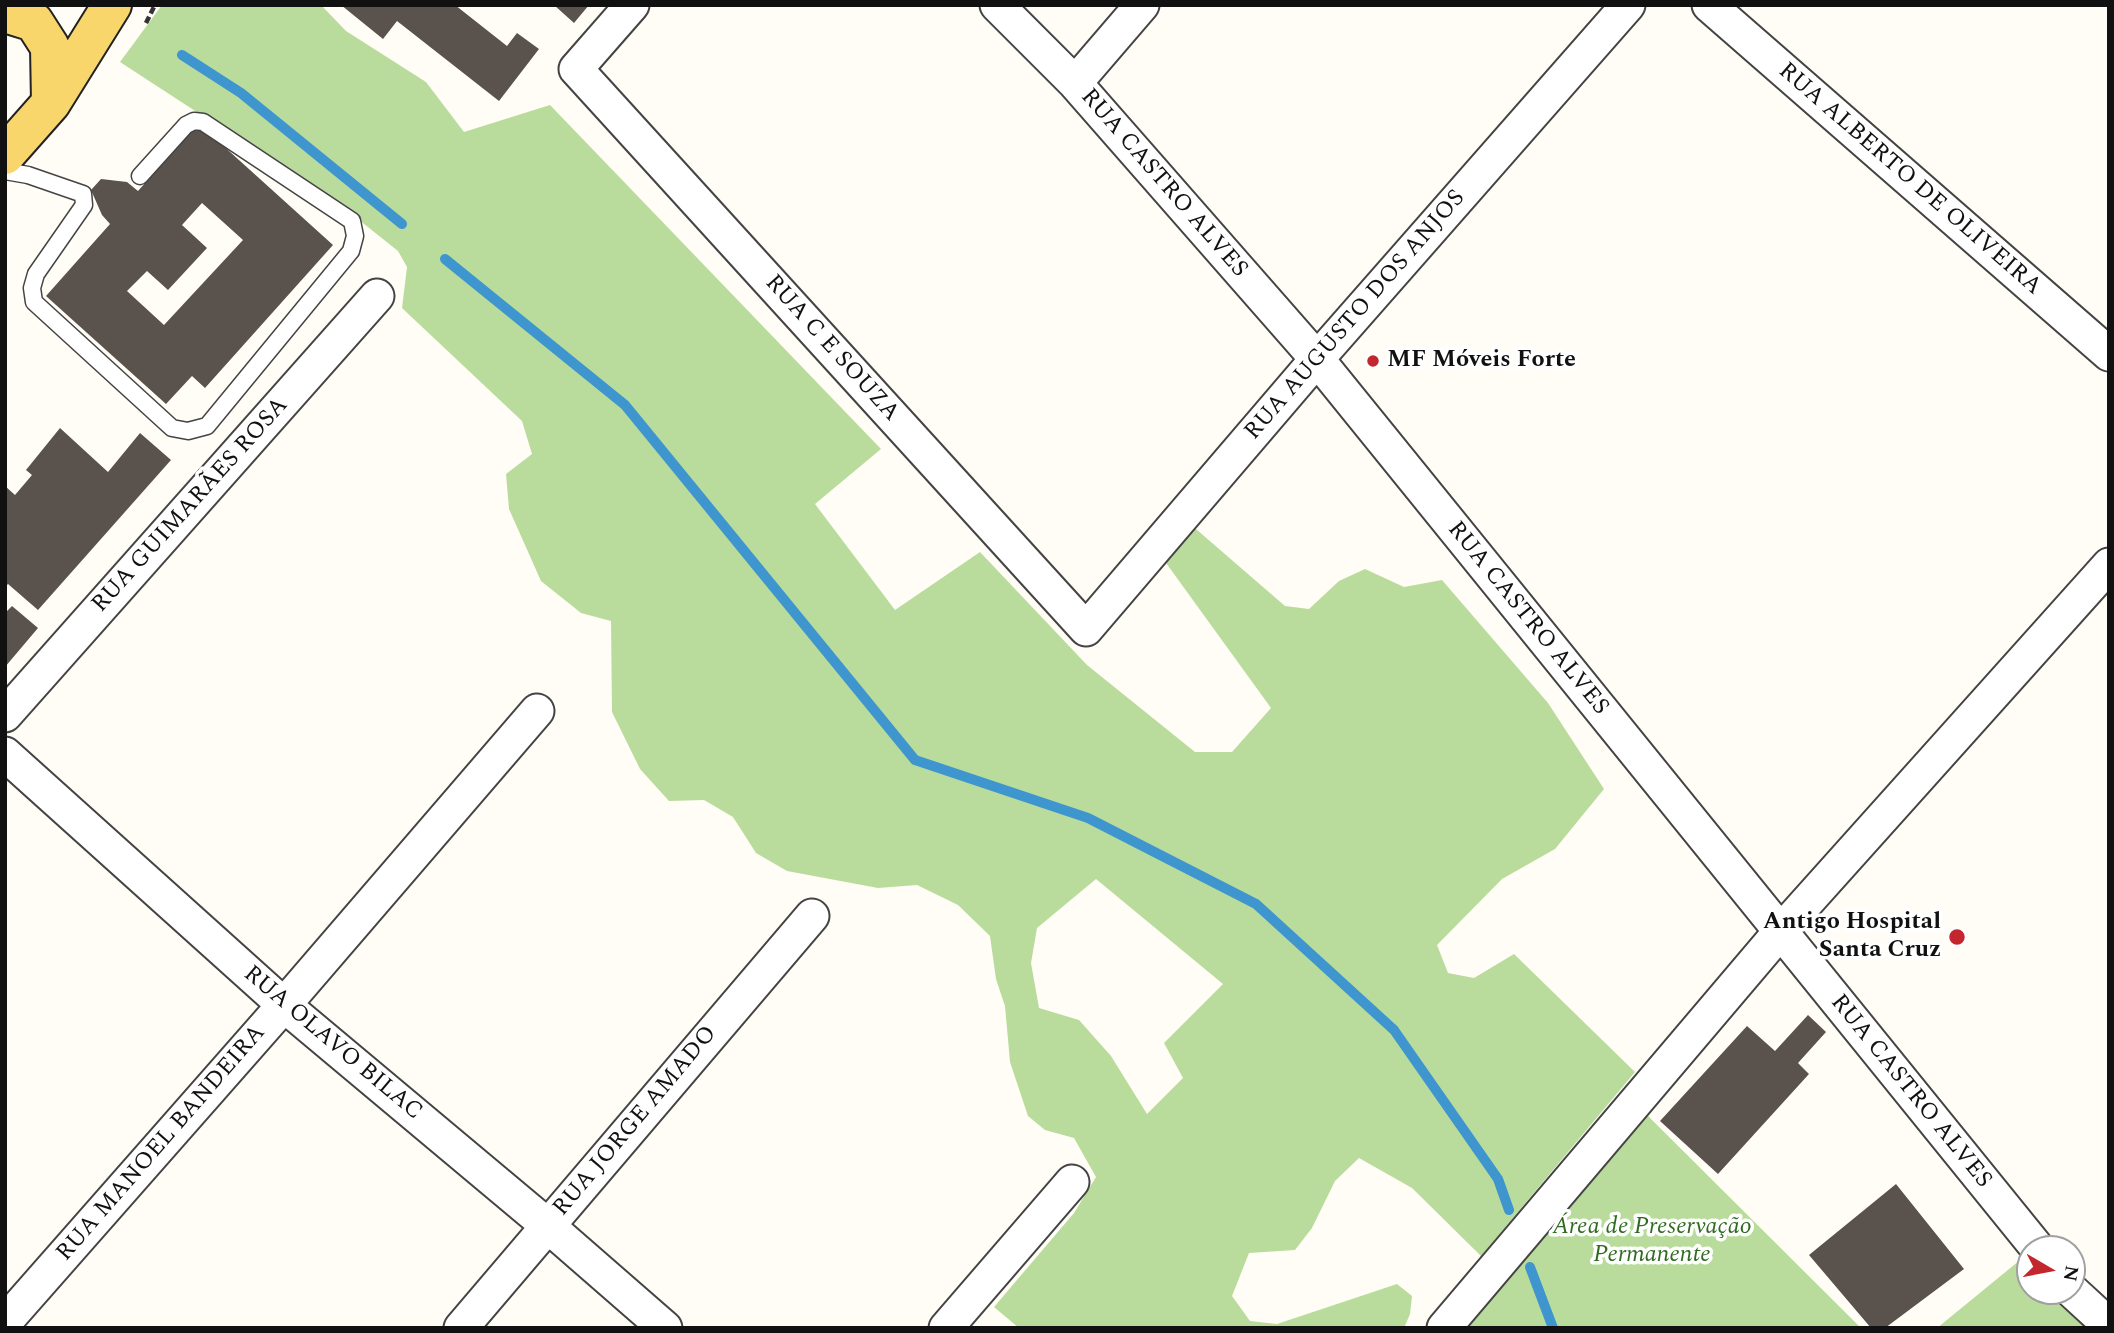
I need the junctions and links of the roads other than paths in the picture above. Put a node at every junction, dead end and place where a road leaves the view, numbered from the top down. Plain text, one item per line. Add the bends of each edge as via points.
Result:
1 (112, 5) edge
2 (632, 5) edge
3 (997, 5) edge
4 (1142, 5) edge
5 (1628, 5) edge
6 (1709, 5) edge
7 (5, 13) edge
8 (1075, 83) junction
9 (51, 103) junction
10 (5, 155) edge
11 (5, 171) edge
12 (140, 176) dead end
13 (377, 296) dead end
14 (2109, 354) edge
15 (1317, 359) junction
16 (2109, 565) edge
17 (1086, 629) joint
18 (537, 711) dead end
19 (5, 715) edge
20 (5, 754) edge
21 (811, 916) dead end
22 (1780, 932) junction
23 (284, 1005) junction
24 (1072, 1182) dead end
25 (548, 1226) junction
26 (2027, 1235) edge
27 (2086, 1304) edge
28 (5, 1322) edge
29 (2109, 1325) edge
30 (461, 1328) edge
31 (665, 1328) edge
32 (946, 1328) edge
33 (1444, 1328) edge

1 - 9 main road
2 - 17 street, RUA C E SOUZA via 576,69
3 - 8 street, RUA CASTRO ALVES
4 - 8 street
5 - 15 street, RUA AUGUSTO DOS ANJOS
6 - 14 street, RUA ALBERTO DE OLIVEIRA
7 - 9 main road via 34,22 50,47
8 - 15 street, RUA CASTRO ALVES
9 - 10 main road
11 - 12 lane via 83,194 84,205 36,274 34,302 172,428 188,431 207,426 351,251 355,236 352,221 203,122 186,125
13 - 19 street, RUA GUIMARÃES ROSA
15 - 17 street, RUA AUGUSTO DOS ANJOS
15 - 22 street, RUA CASTRO ALVES
16 - 22 street
18 - 23 street, RUA MANOEL BANDEIRA
20 - 23 street, RUA OLAVO BILAC
21 - 25 street, RUA JORGE AMADO
22 - 26 street, RUA CASTRO ALVES
22 - 33 street
23 - 25 street, RUA OLAVO BILAC
23 - 28 street, RUA MANOEL BANDEIRA
24 - 32 street
25 - 30 street, RUA JORGE AMADO
25 - 31 street, RUA OLAVO BILAC
27 - 29 street

